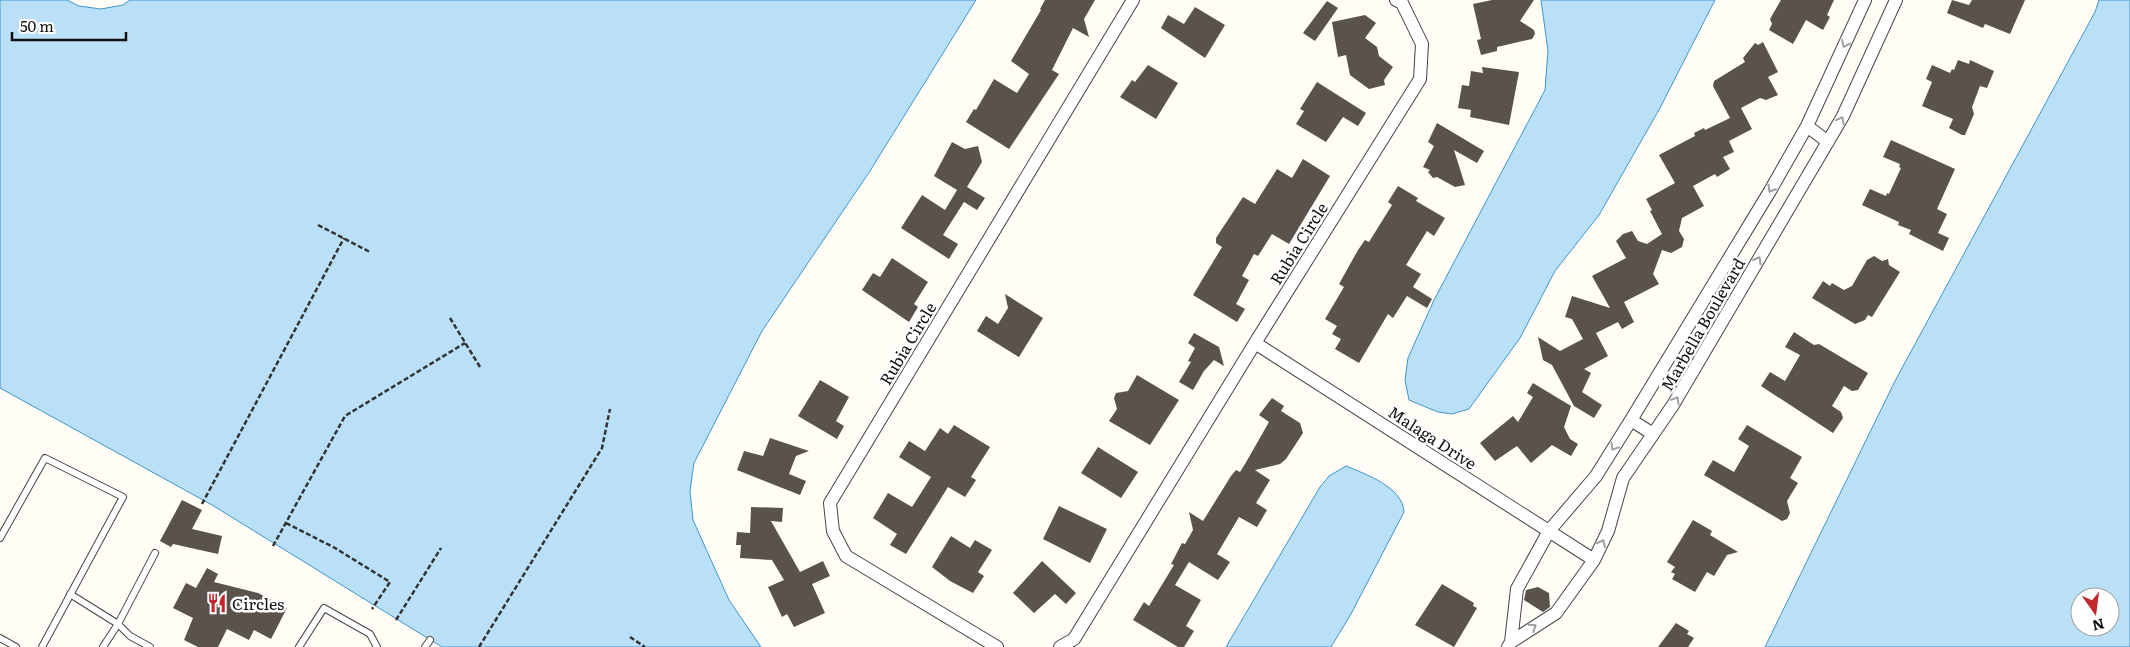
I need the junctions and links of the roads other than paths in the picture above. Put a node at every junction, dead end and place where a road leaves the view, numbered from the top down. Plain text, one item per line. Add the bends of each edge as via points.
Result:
1 (1133, 0) edge
2 (1396, 0) edge
3 (1866, 0) edge
4 (1896, 0) edge
5 (1807, 126) junction
6 (1828, 142) junction
7 (1255, 343) junction
8 (1631, 420) junction
9 (1653, 434) junction
10 (1549, 531) junction
11 (0, 538) edge
12 (155, 553) dead end
13 (1594, 560) junction
14 (70, 594) junction
15 (118, 624) junction
16 (0, 638) edge
17 (430, 640) dead end
18 (1509, 644) edge
19 (16, 647) edge
20 (42, 647) edge
21 (103, 647) edge
22 (150, 647) edge
23 (299, 647) edge
24 (377, 647) edge
25 (426, 647) edge
26 (997, 647) edge
27 (1060, 647) edge

1 - 26 street, Rubia Circle via 830,503 833,530 846,556
2 - 7 street, Rubia Circle via 1402,3 1422,44 1420,79
3 -> 5 street, Marbella Boulevard
6 -> 4 street, Marbella Boulevard
5 - 6 street
5 -> 8 street, Marbella Boulevard
9 -> 6 street, Marbella Boulevard
7 - 10 street, Malaga Drive
7 - 27 street, Rubia Circle via 1074,639
8 - 9 street
8 -> 10 street, Marbella Boulevard via 1596,476
13 -> 9 street, Marbella Boulevard via 1608,531 1623,478
10 - 13 street, Malaga Drive
10 - 18 street, Marbella Boulevard via 1518,589
11 - 14 lane via 45,458 123,497
12 - 15 lane
18 -> 13 street, Marbella Boulevard via 1556,612
14 - 15 lane
14 - 20 lane
15 - 21 lane
15 - 22 lane via 130,636
16 - 19 lane
17 - 25 lane
23 - 24 lane via 324,608 370,634

